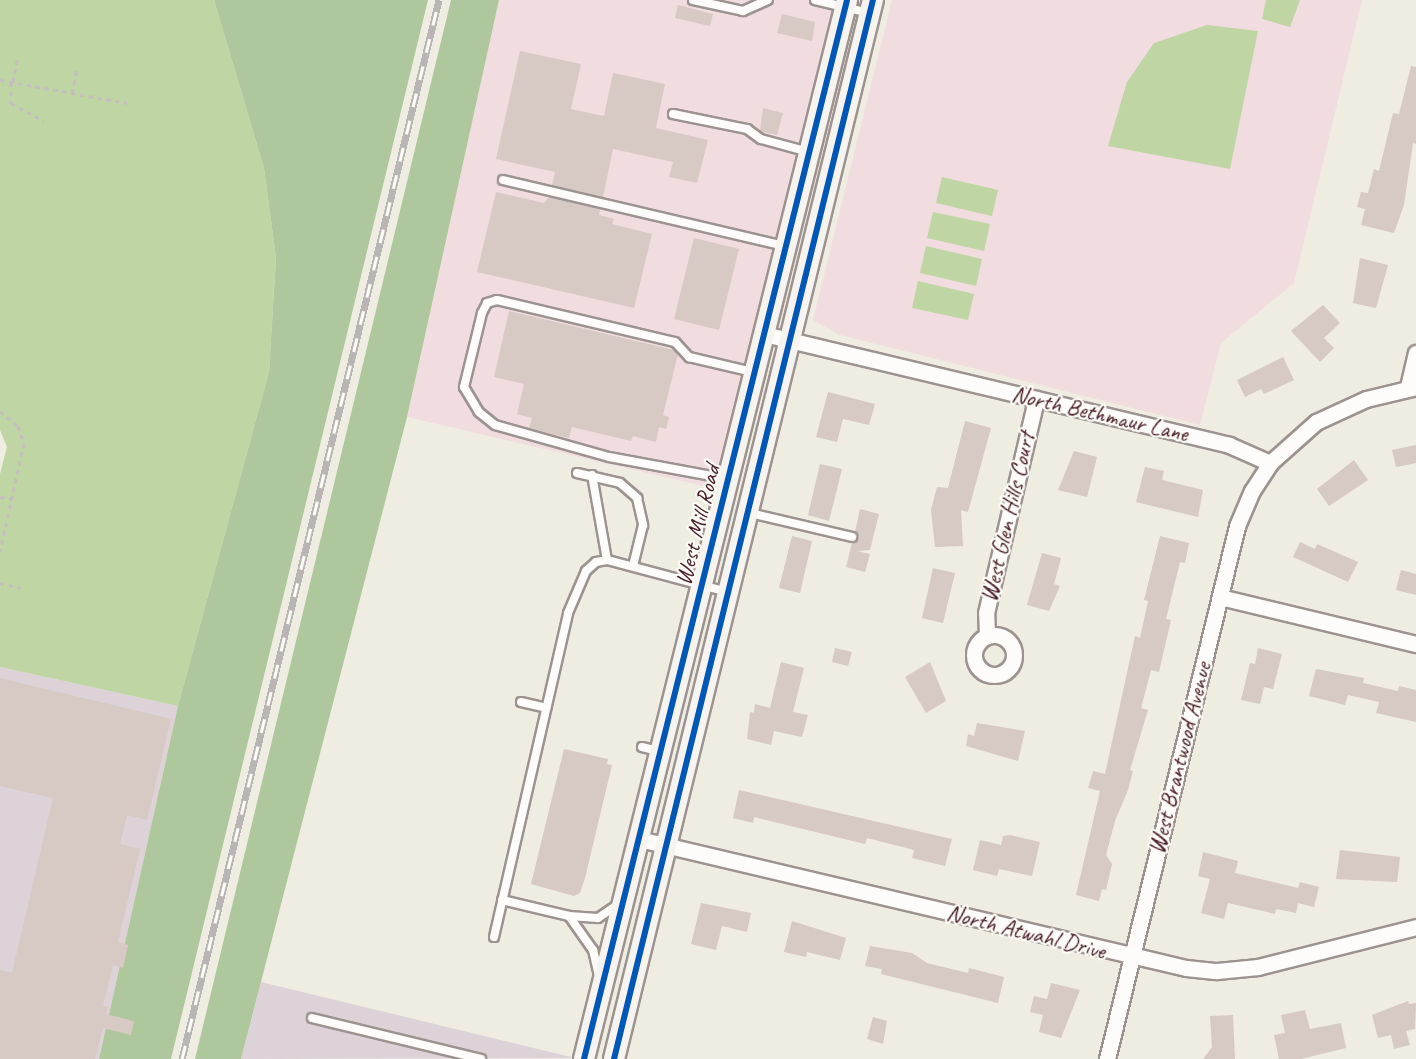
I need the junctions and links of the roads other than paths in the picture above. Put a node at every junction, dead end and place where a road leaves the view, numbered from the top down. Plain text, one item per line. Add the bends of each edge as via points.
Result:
1 (693, 0) edge
2 (768, 0) edge
3 (815, 0) edge
4 (846, 4) edge
5 (872, 7) edge
6 (673, 114) dead end
7 (809, 152) junction
8 (503, 180) dead end
9 (786, 247) junction
10 (764, 334) junction
11 (792, 340) junction
12 (1416, 353) edge
13 (754, 373) junction
14 (1412, 387) edge
15 (1035, 399) junction
16 (1270, 463) junction
17 (578, 473) dead end
18 (592, 475) junction
19 (728, 479) junction
20 (748, 512) junction
21 (852, 537) dead end
22 (606, 560) junction
23 (633, 566) junction
24 (701, 586) junction
25 (728, 592) junction
26 (1220, 597) junction
27 (987, 636) dead end
28 (1416, 644) edge
29 (521, 702) dead end
30 (546, 708) junction
31 (639, 839) junction
32 (667, 846) junction
33 (624, 899) junction
34 (502, 900) junction
35 (568, 916) junction
36 (1416, 927) edge
37 (494, 937) dead end
38 (1130, 957) junction
39 (602, 986) junction
40 (312, 1018) dead end
41 (482, 1059) edge
42 (584, 1059) edge
43 (614, 1059) edge
44 (1107, 1059) edge

1 - 2 lane via 742,11
3 - 4 lane
4 - 5 lane
4 - 7 main road, West Mill Road
5 - 11 main road, West Mill Road
6 - 7 lane via 747,129 761,139
7 - 9 main road, West Mill Road
8 - 9 lane
9 - 10 main road, West Mill Road
10 - 11 street, North Bethmaur Lane
10 - 13 main road, West Mill Road
11 - 15 street, North Bethmaur Lane
11 - 20 main road, West Mill Road
12 - 14 street
13 - 19 main road, West Mill Road
13 - 19 lane via 689,357 675,342 497,300 487,303 482,313 464,387 479,412 495,425 609,457
14 - 16 street via 1341,408 1316,422
15 - 16 street, North Bethmaur Lane via 1229,445
15 - 27 street, West Glen Hills Court via 986,613
16 - 26 street, West Brantwood Avenue via 1237,526
17 - 18 lane
18 - 22 lane
18 - 23 lane via 620,483 637,498 643,525
19 - 24 main road, West Mill Road
20 - 21 lane
20 - 25 main road, West Mill Road
22 - 23 lane
22 - 30 lane via 596,562 578,585
23 - 24 lane
24 - 25 lane
24 - 31 main road, West Mill Road via 651,749
25 - 32 main road, West Mill Road
26 - 28 street
26 - 38 street, West Brantwood Avenue
29 - 30 lane
30 - 34 lane
31 - 32 street, North Atwahl Drive
31 - 33 main road, West Mill Road
32 - 38 street, North Atwahl Drive
32 - 43 main road, West Mill Road
33 - 35 lane via 598,918
33 - 39 main road, West Mill Road
34 - 35 lane
34 - 37 lane
35 - 39 lane via 592,950
36 - 38 street, North Atwahl Drive via 1258,967 1217,971
38 - 44 street, West Brantwood Avenue
39 - 42 main road, West Mill Road
40 - 41 lane

